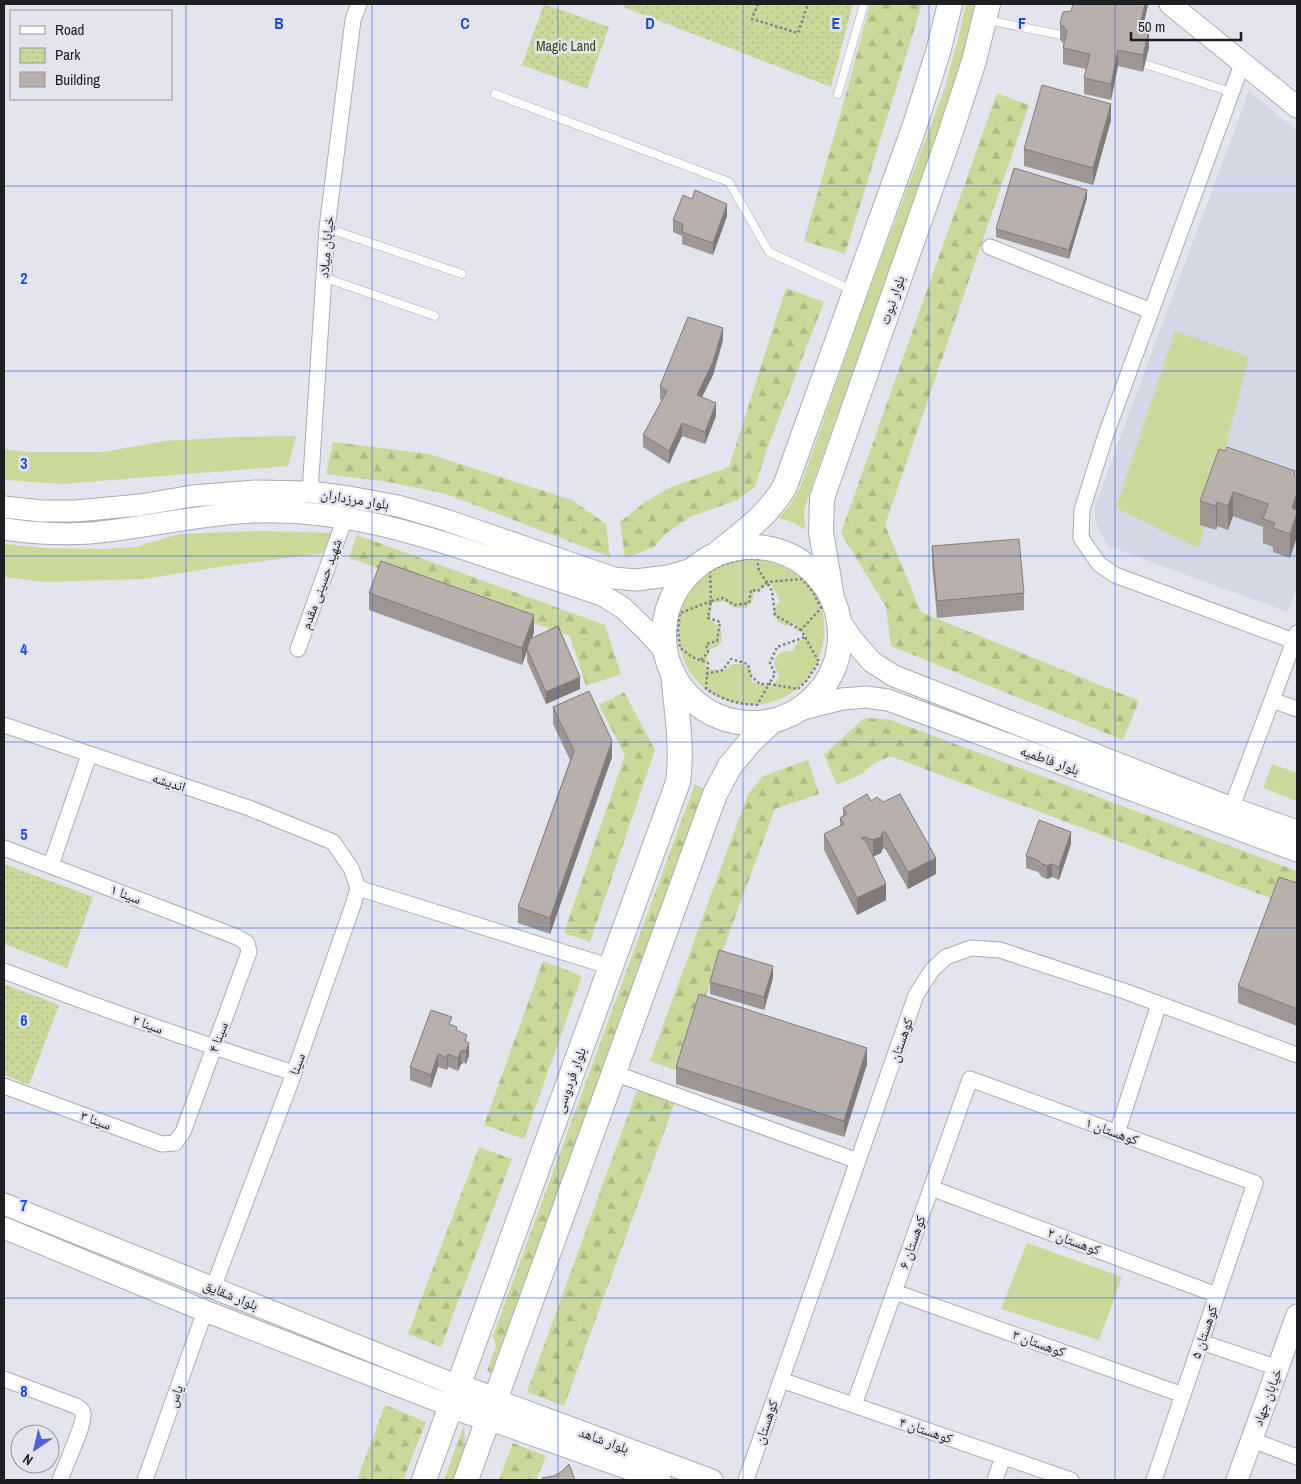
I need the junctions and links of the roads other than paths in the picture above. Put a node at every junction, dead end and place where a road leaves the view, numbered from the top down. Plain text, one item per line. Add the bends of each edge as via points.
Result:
1 (359, 4) edge
2 (864, 4) edge
3 (950, 4) edge
4 (1170, 4) edge
5 (986, 12) edge
6 (1061, 35) edge
7 (1145, 64) edge
8 (1242, 64) junction
9 (1231, 92) junction
10 (495, 94) dead end
11 (838, 94) dead end
12 (1297, 108) edge
13 (327, 228) junction
14 (990, 248) dead end
15 (462, 274) dead end
16 (323, 277) junction
17 (856, 292) junction
18 (1151, 311) junction
19 (435, 316) dead end
20 (310, 492) junction
21 (4, 507) edge
22 (345, 518) junction
23 (4, 529) edge
24 (704, 562) junction
25 (835, 609) junction
26 (1295, 636) edge
27 (298, 650) dead end
28 (669, 662) junction
29 (1272, 700) junction
30 (1297, 709) edge
31 (799, 710) junction
32 (772, 721) junction
33 (4, 725) edge
34 (89, 755) junction
35 (1228, 816) junction
36 (1297, 831) edge
37 (4, 848) edge
38 (1297, 851) edge
39 (51, 865) junction
40 (358, 888) junction
41 (247, 943) joint
42 (611, 967) junction
43 (4, 971) edge
44 (1159, 1004) junction
45 (214, 1048) junction
46 (1297, 1055) edge
47 (614, 1073) junction
48 (294, 1074) junction
49 (970, 1079) joint
50 (4, 1086) edge
51 (183, 1132) joint
52 (1117, 1133) junction
53 (858, 1161) junction
54 (1255, 1183) joint
55 (931, 1188) junction
56 (4, 1204) edge
57 (4, 1228) edge
58 (213, 1288) junction
59 (895, 1292) junction
60 (1217, 1295) junction
61 (205, 1311) junction
62 (1297, 1318) edge
63 (1201, 1342) junction
64 (1278, 1368) junction
65 (4, 1379) edge
66 (781, 1380) junction
67 (1183, 1395) junction
68 (455, 1396) junction
69 (854, 1405) junction
70 (492, 1410) junction
71 (1252, 1440) junction
72 (1004, 1457) junction
73 (1297, 1457) edge
74 (60, 1480) edge
75 (145, 1480) edge
76 (424, 1480) edge
77 (466, 1480) edge
78 (660, 1480) edge
79 (712, 1480) edge
80 (746, 1480) edge
81 (994, 1480) edge
82 (1071, 1480) edge
83 (1154, 1480) edge
84 (1237, 1480) edge

1 - 13 street, خیابان میلاد via 353,20
2 - 11 lane
3 - 17 main road via 916,125
4 - 8 main road
5 - 6 lane
5 - 25 main road, بلوار نبوت via 974,62 949,138 822,498 821,532
7 - 9 lane
8 - 9 street
8 - 12 main road
9 - 18 street
10 - 17 lane via 729,182 769,252
13 - 15 lane
13 - 16 street, خیابان میلاد
14 - 18 street
16 - 19 lane
16 - 20 street, خیابان میلاد
17 - 24 main road via 785,486 764,514
18 - 26 street via 1082,510 1081,538 1099,564 1115,575
20 - 21 main road, بلوار مرزداران via 255,491 192,496 140,506 76,511
20 - 24 main road, بلوار مرزداران via 349,497 446,520 614,578 636,580 668,576
22 - 23 main road, بلوار مرزداران via 308,513 255,512 195,517 89,533
22 - 27 street, شهید حسینی مقدم
22 - 28 main road, بلوار مرزداران via 434,538 602,595 623,608 647,630
24 - 25 main road via 733,549 752,547 791,556 822,581
24 - 28 main road, بلوار فردوسی via 680,585 669,606 664,628
25 - 31 main road, بلوار نبوت via 840,641 837,662 828,681
25 - 35 main road, بلوار فاطمیه via 852,639 872,662 894,676
26 - 29 street
28 - 32 main road via 686,693 703,708 725,719 748,723
28 - 42 main road, بلوار فردوسی via 680,741 678,782
29 - 30 street
29 - 35 street
31 - 32 main road, بلوار نبوت
31 - 35 main road, بلوار فاطمیه via 842,699 866,697 888,700
32 - 47 main road via 730,766 716,794
33 - 34 street, اندیشه
34 - 39 street
34 - 40 street, اندیشه via 249,808 333,842 351,868
35 - 36 main road, بلوار فاطمیه
35 - 38 main road, بلوار فاطمیه
37 - 39 street, سینا ۱
39 - 41 street, سینا ۱
40 - 42 street
40 - 48 street, سینا
41 - 45 street, سینا ۴ via 249,952
42 - 68 main road, بلوار فردوسی
43 - 45 street, سینا ۲
44 - 46 street, کوهستان
44 - 52 street
44 - 53 street, کوهستان via 1000,950 971,948 946,957 932,970 916,995
45 - 48 street, سینا ۲
45 - 51 street, سینا ۴
47 - 53 street
47 - 70 main road
48 - 58 street, سینا
49 - 52 street, کوهستان ۱
49 - 55 street, کوهستان ۶
50 - 51 street, سینا ۳ via 162,1144 175,1143
52 - 54 street, کوهستان ۱
53 - 66 street, کوهستان
54 - 60 street, کوهستان ۵
55 - 59 street, کوهستان ۶
55 - 60 street, کوهستان ۲
56 - 58 main road, بلوار شقایق
57 - 61 main road, بلوار شقایق
58 - 61 main road
58 - 68 main road, بلوار شقایق
59 - 67 street, کوهستان ۳
59 - 69 street, کوهستان ۶
60 - 63 street, کوهستان ۵
61 - 68 main road, بلوار شقایق
61 - 75 street, یاس
62 - 64 main road, خیابان جهاد
63 - 64 street
63 - 67 street, کوهستان ۵
64 - 71 main road, خیابان جهاد
65 - 74 street via 82,1410 84,1416
66 - 69 street, کوهستان ۴
66 - 80 street, کوهستان
67 - 83 street, کوهستان ۵
68 - 70 main road
68 - 76 main road, بلوار فردوسی
69 - 72 street, کوهستان ۴
70 - 77 main road
70 - 78 main road, بلوار شاهد
70 - 79 main road, بلوار شاهد
71 - 73 street
71 - 84 main road, خیابان جهاد
72 - 81 street
72 - 82 street, کوهستان ۴

